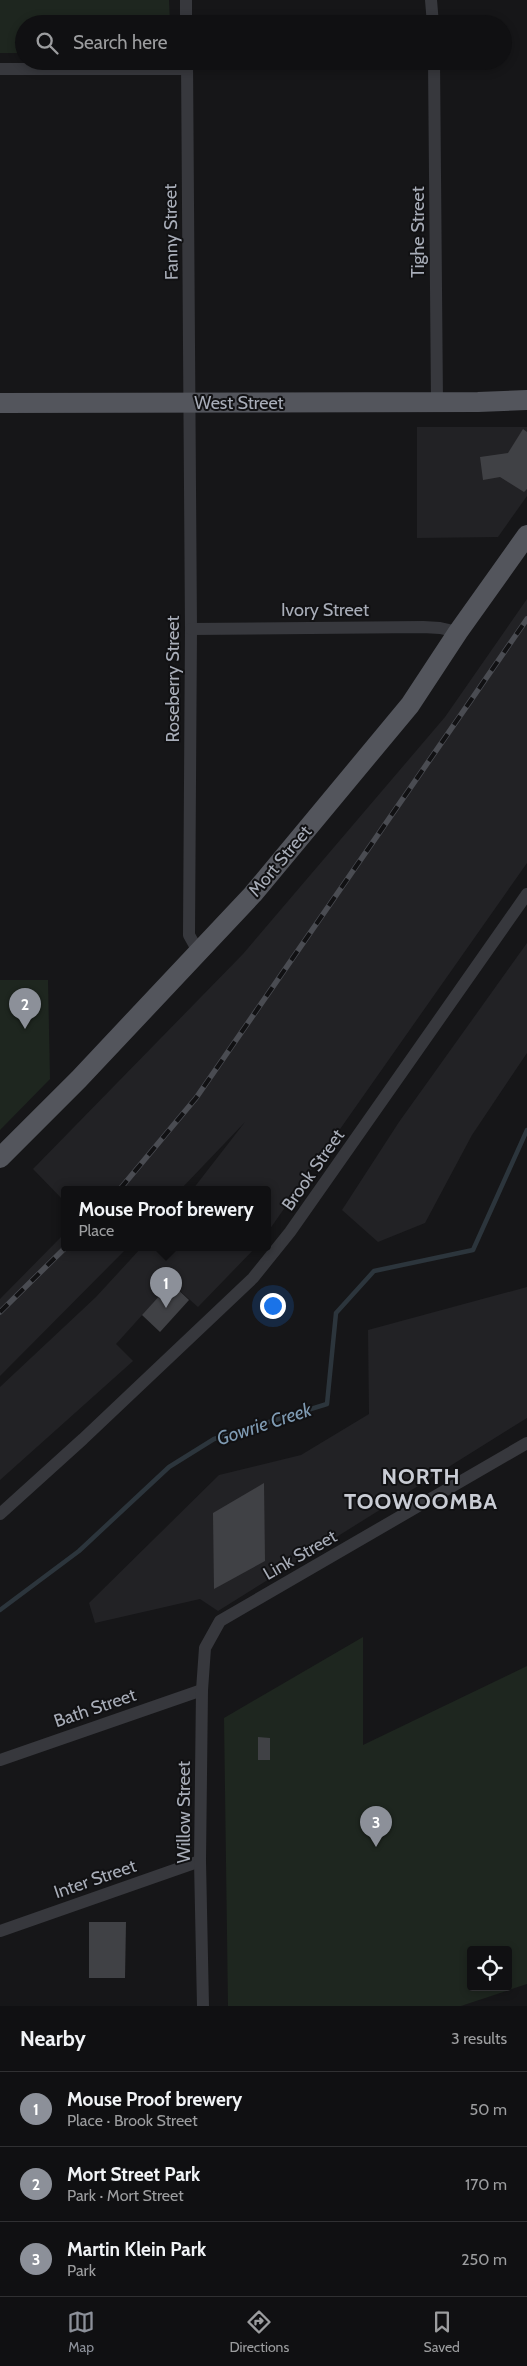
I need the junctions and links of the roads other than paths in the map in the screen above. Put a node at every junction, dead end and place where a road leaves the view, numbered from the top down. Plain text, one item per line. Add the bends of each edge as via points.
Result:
1 (186, 0) edge
2 (430, 0) edge
3 (186, 15) edge
4 (432, 15) edge
5 (0, 69) edge
6 (15, 69) edge
7 (187, 70) edge
8 (434, 70) edge
9 (527, 393) edge
10 (504, 400) junction
11 (527, 400) edge
12 (437, 402) junction
13 (478, 402) junction
14 (190, 403) junction
15 (0, 404) edge
16 (527, 412) edge
17 (527, 535) edge
18 (191, 629) junction
19 (458, 632) junction
20 (527, 894) edge
21 (199, 953) junction
22 (0, 1158) edge
23 (527, 1443) edge
24 (0, 1514) edge
25 (220, 1621) joint
26 (202, 1690) junction
27 (0, 1760) edge
28 (200, 1862) junction
29 (0, 1931) edge
30 (203, 2006) edge

1 - 3 street
2 - 4 street
5 - 6 street
7 - 14 street, Fanny Street
8 - 12 street, Tighe Street
9 - 10 main road
10 - 11 main road, West Street
10 - 13 main road, West Street
12 - 13 main road, West Street
12 - 14 main road, West Street
13 - 16 main road, West Street
14 - 15 main road, West Street
14 - 18 street, Roseberry Street
17 - 19 main road, Mort Street
18 - 19 street, Ivory Street via 423,627
18 - 21 street, Roseberry Street via 189,935
19 - 21 main road, Mort Street via 410,705 254,894
20 - 24 street, Brook Street via 290,1232 253,1278
21 - 22 main road, Mort Street
23 - 25 street, Link Street
25 - 26 street, Willow Street via 205,1648
26 - 27 street, Bath Street
26 - 28 street, Willow Street
28 - 29 street, Inter Street
28 - 30 street, Willow Street

